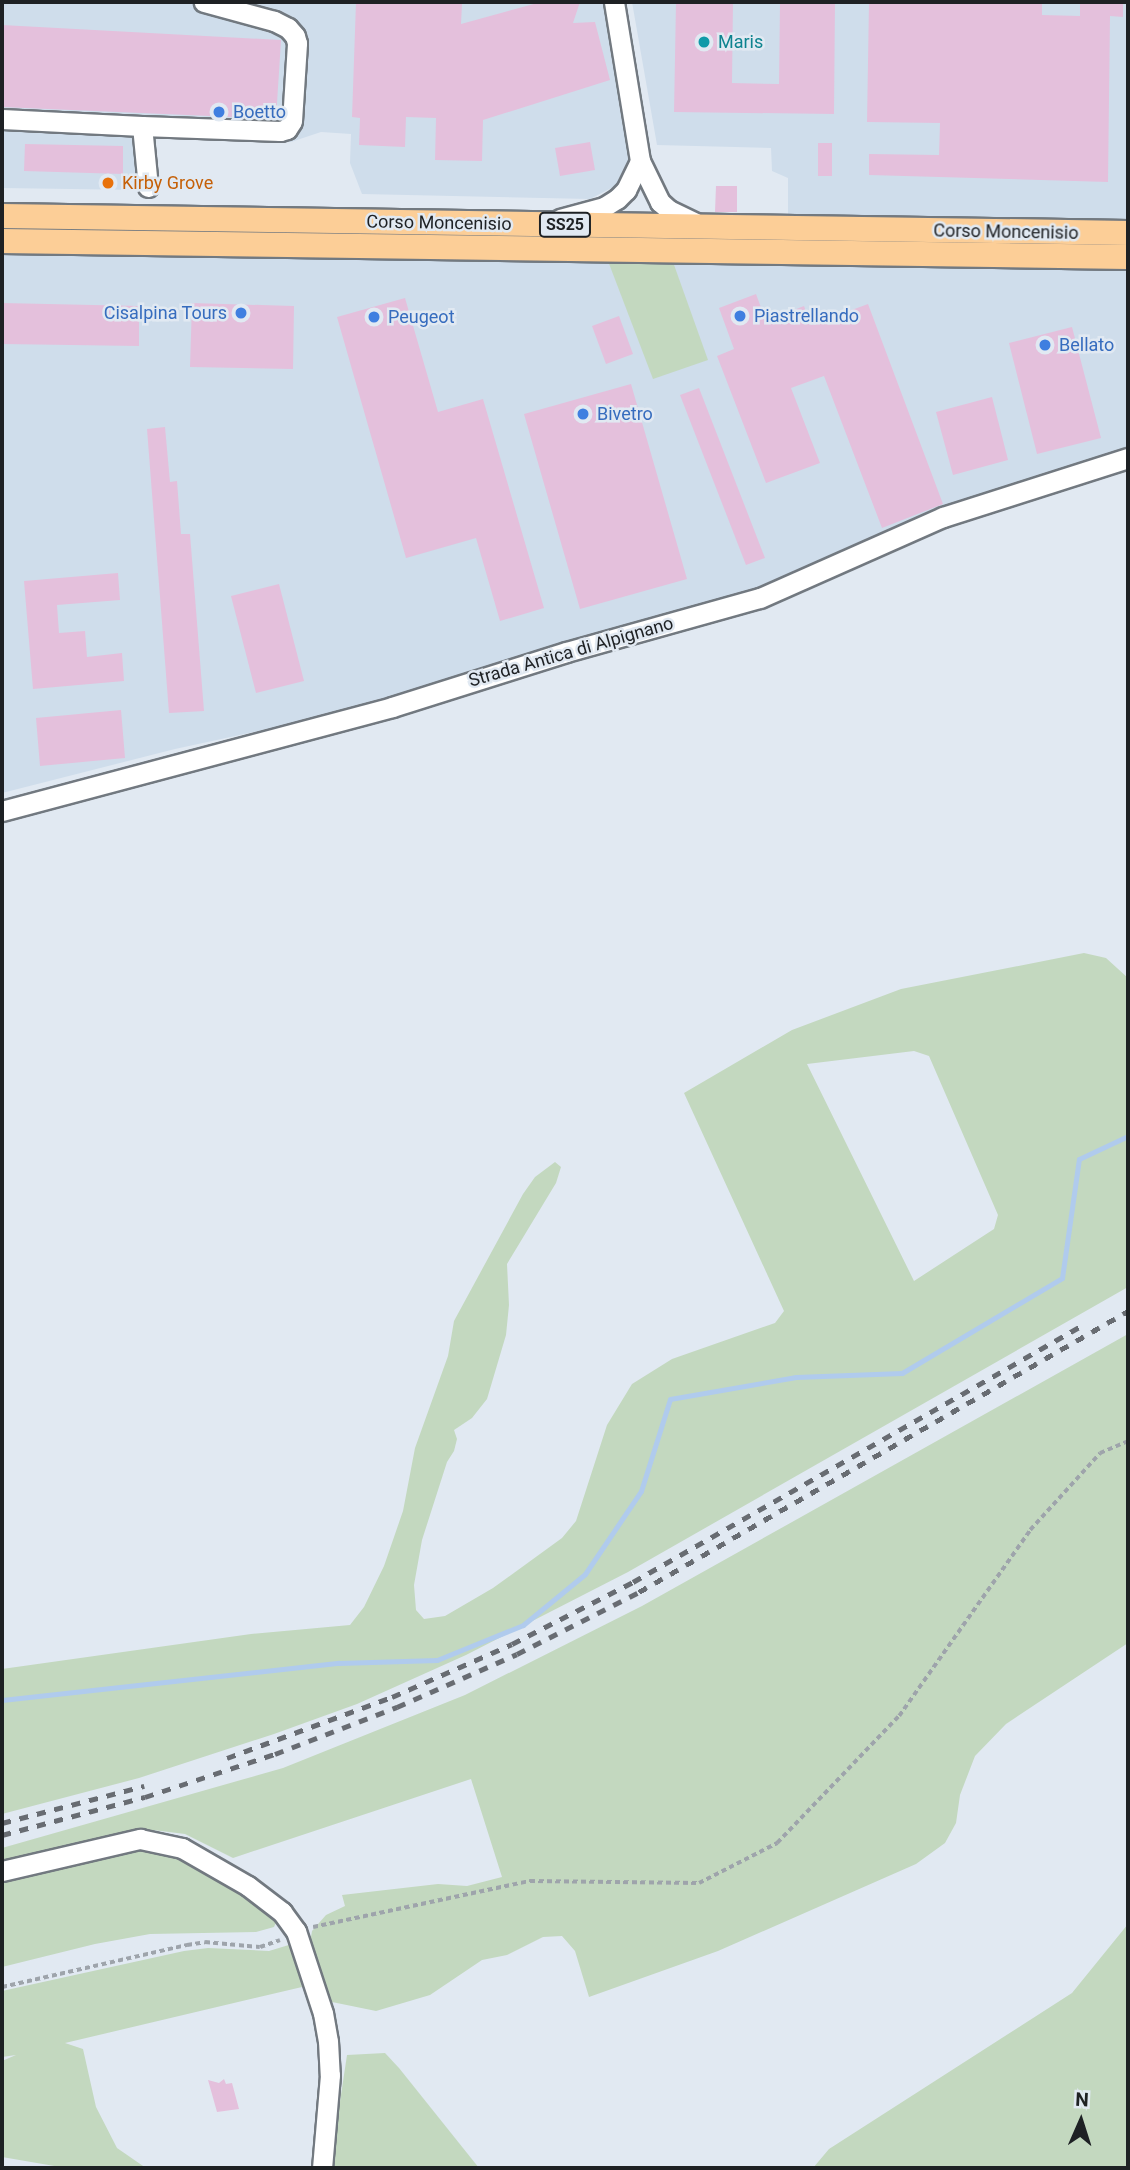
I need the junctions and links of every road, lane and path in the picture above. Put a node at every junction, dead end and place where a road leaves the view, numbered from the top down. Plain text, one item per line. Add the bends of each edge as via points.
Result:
1 (204, 2) edge
2 (614, 2) edge
3 (2, 120) edge
4 (142, 125) junction
5 (640, 161) junction
6 (148, 187) dead end
7 (2, 216) edge
8 (540, 225) junction
9 (704, 227) junction
10 (1128, 233) edge
11 (2, 241) edge
12 (1128, 257) edge
13 (1128, 458) edge
14 (2, 811) edge
15 (1128, 1441) edge
16 (2, 1871) edge
17 (296, 1931) junction
18 (2, 1987) edge
19 (323, 2168) edge

1 - 4 street via 274,21 295,36 292,121 280,131
2 - 5 street
3 - 4 street
4 - 6 street
5 - 8 street via 617,199
5 - 9 street via 660,202
7 - 8 main road, Corso Moncenisio / SS25
8 - 9 main road, Corso Moncenisio / SS25
9 - 10 main road, Corso Moncenisio / SS25
11 - 12 main road, Corso Moncenisio / SS25
13 - 14 street, Strada Antica di Alpignano via 943,517 760,598 392,707
15 - 17 path via 1100,1453 1030,1530 899,1716 777,1843 699,1883 530,1881
16 - 17 street via 140,1839 182,1848 248,1885 282,1912
17 - 18 path via 268,1946 205,1942
17 - 19 street via 328,2041

